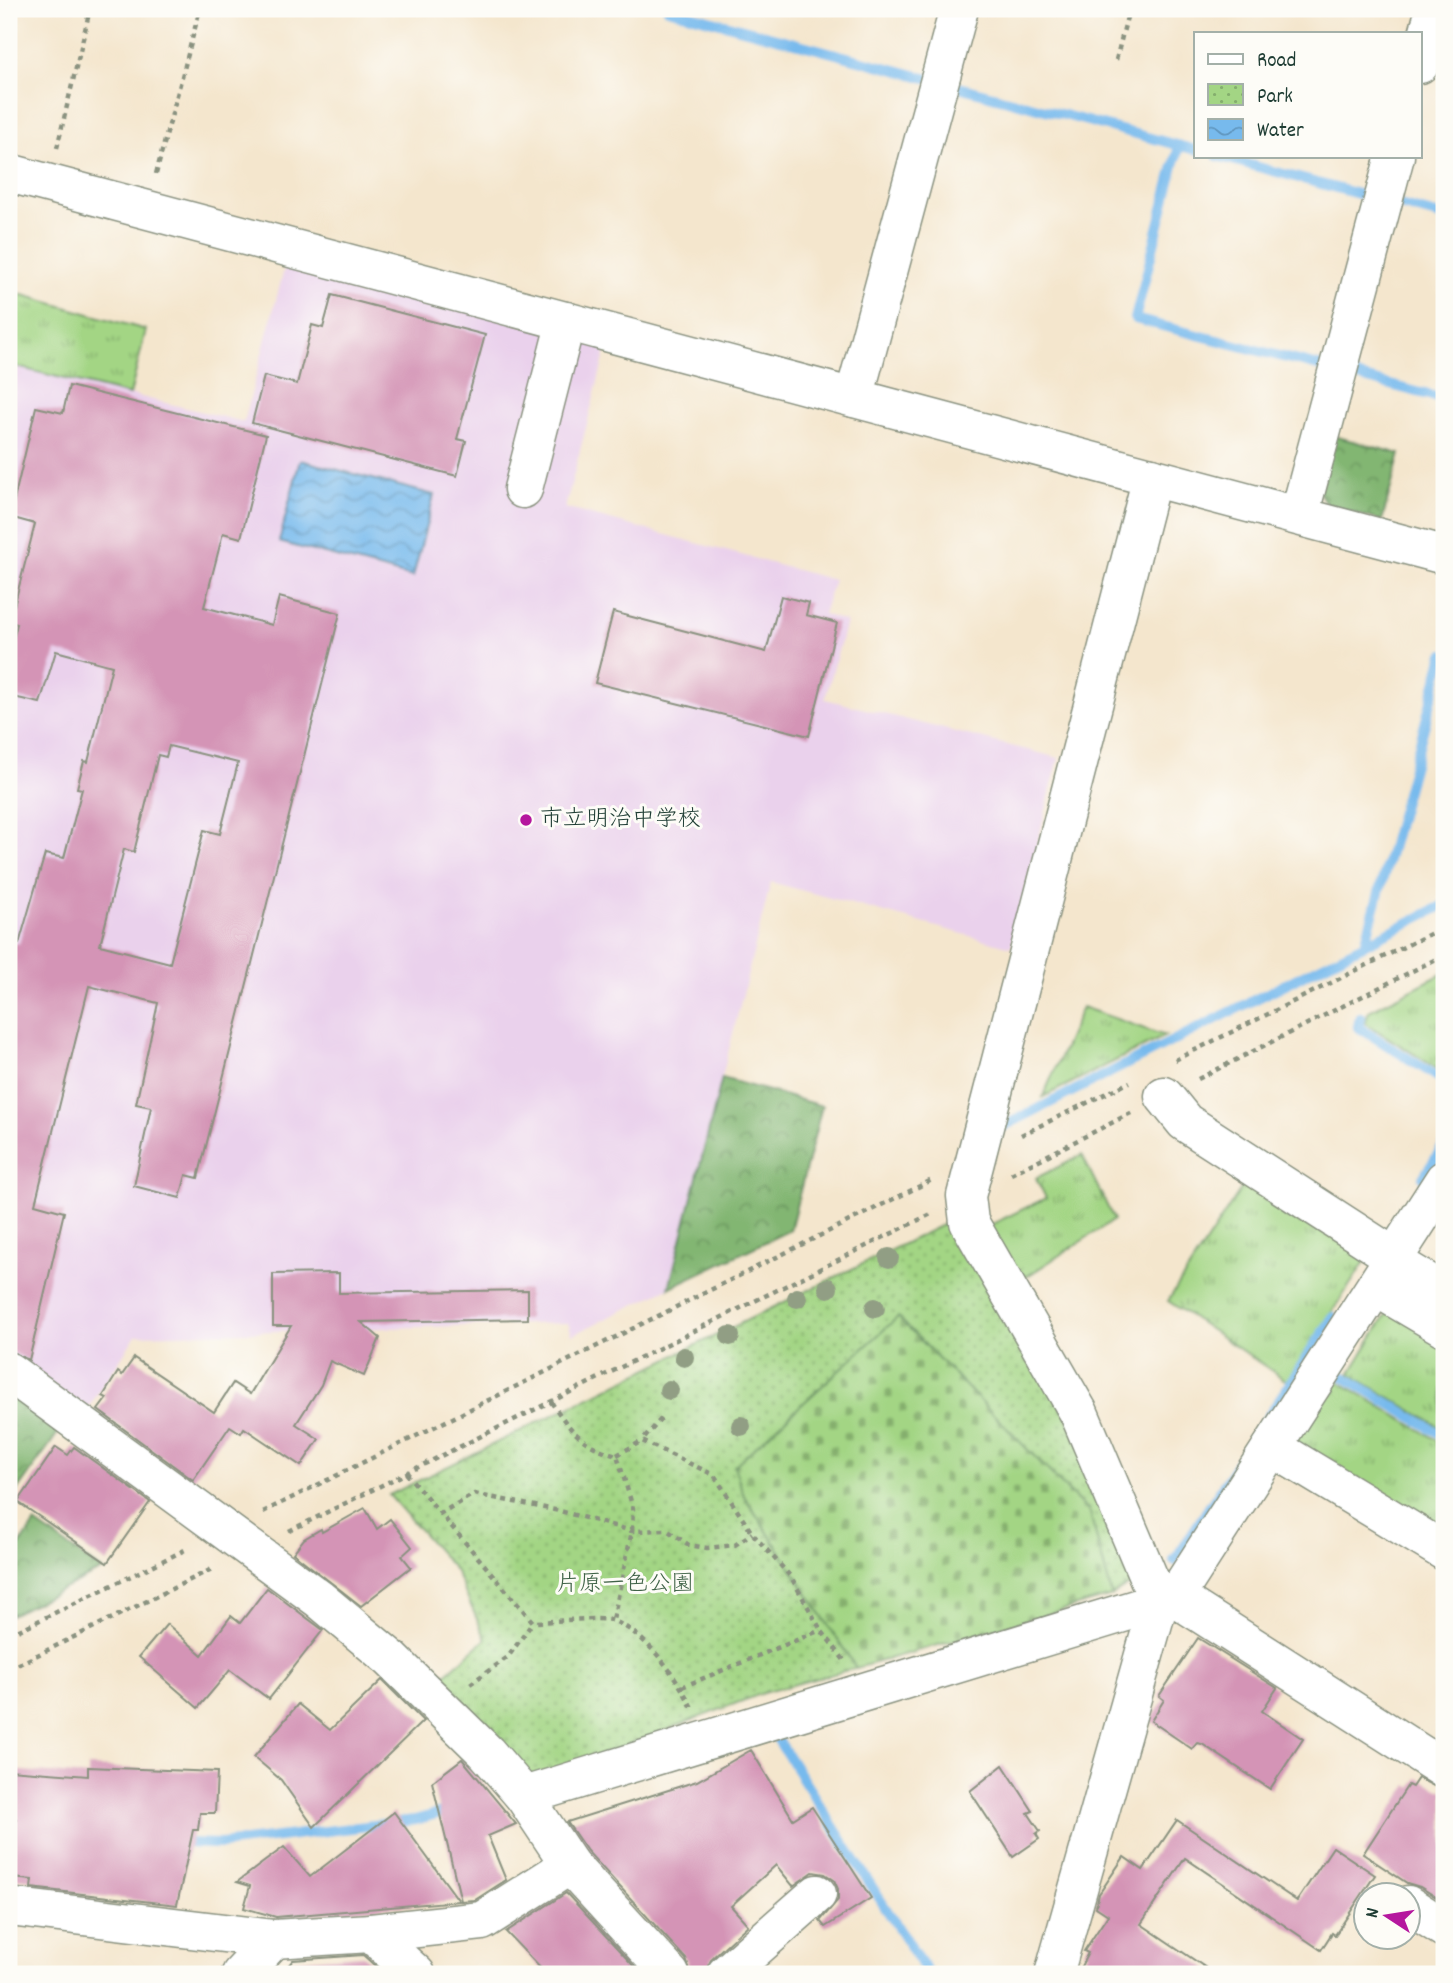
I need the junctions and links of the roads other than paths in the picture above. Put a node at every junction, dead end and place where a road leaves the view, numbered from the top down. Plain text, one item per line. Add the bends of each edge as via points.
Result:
1 (959, 9) edge
2 (1435, 9) edge
3 (1422, 57) edge
4 (1394, 158) edge
5 (9, 173) edge
6 (566, 321) junction
7 (855, 398) junction
8 (1152, 477) junction
9 (523, 489) dead end
10 (1299, 516) junction
11 (1444, 555) edge
12 (1158, 1079) road end
13 (1444, 1180) edge
14 (1387, 1268) junction
15 (1444, 1292) edge
16 (1444, 1327) edge
17 (9, 1372) edge
18 (1272, 1447) junction
19 (1444, 1551) edge
20 (1167, 1600) junction
21 (1444, 1769) edge
22 (524, 1796) junction
23 (570, 1865) junction
24 (817, 1894) dead end
25 (9, 1907) edge
26 (1422, 1914) edge
27 (1444, 1928) edge
28 (371, 1933) junction
29 (274, 1939) junction
30 (241, 1974) edge
31 (415, 1974) edge
32 (670, 1974) edge
33 (726, 1974) edge
34 (1054, 1974) edge

1 - 7 street
2 - 3 street
4 - 10 street
5 - 6 street
6 - 7 street
6 - 9 street
7 - 8 street
8 - 10 street
8 - 20 street via 966,1196 969,1222 1079,1413
10 - 11 street
12 - 14 street via 1185,1122
13 - 14 street
14 - 15 street
14 - 16 street
14 - 18 street
17 - 22 street via 319,1599 441,1706
18 - 19 street
18 - 20 street
20 - 21 street
20 - 22 street
20 - 34 street
22 - 23 street
23 - 28 street via 482,1921
23 - 32 street
24 - 33 street
25 - 29 street
26 - 27 street
28 - 29 street
28 - 31 street
29 - 30 street

